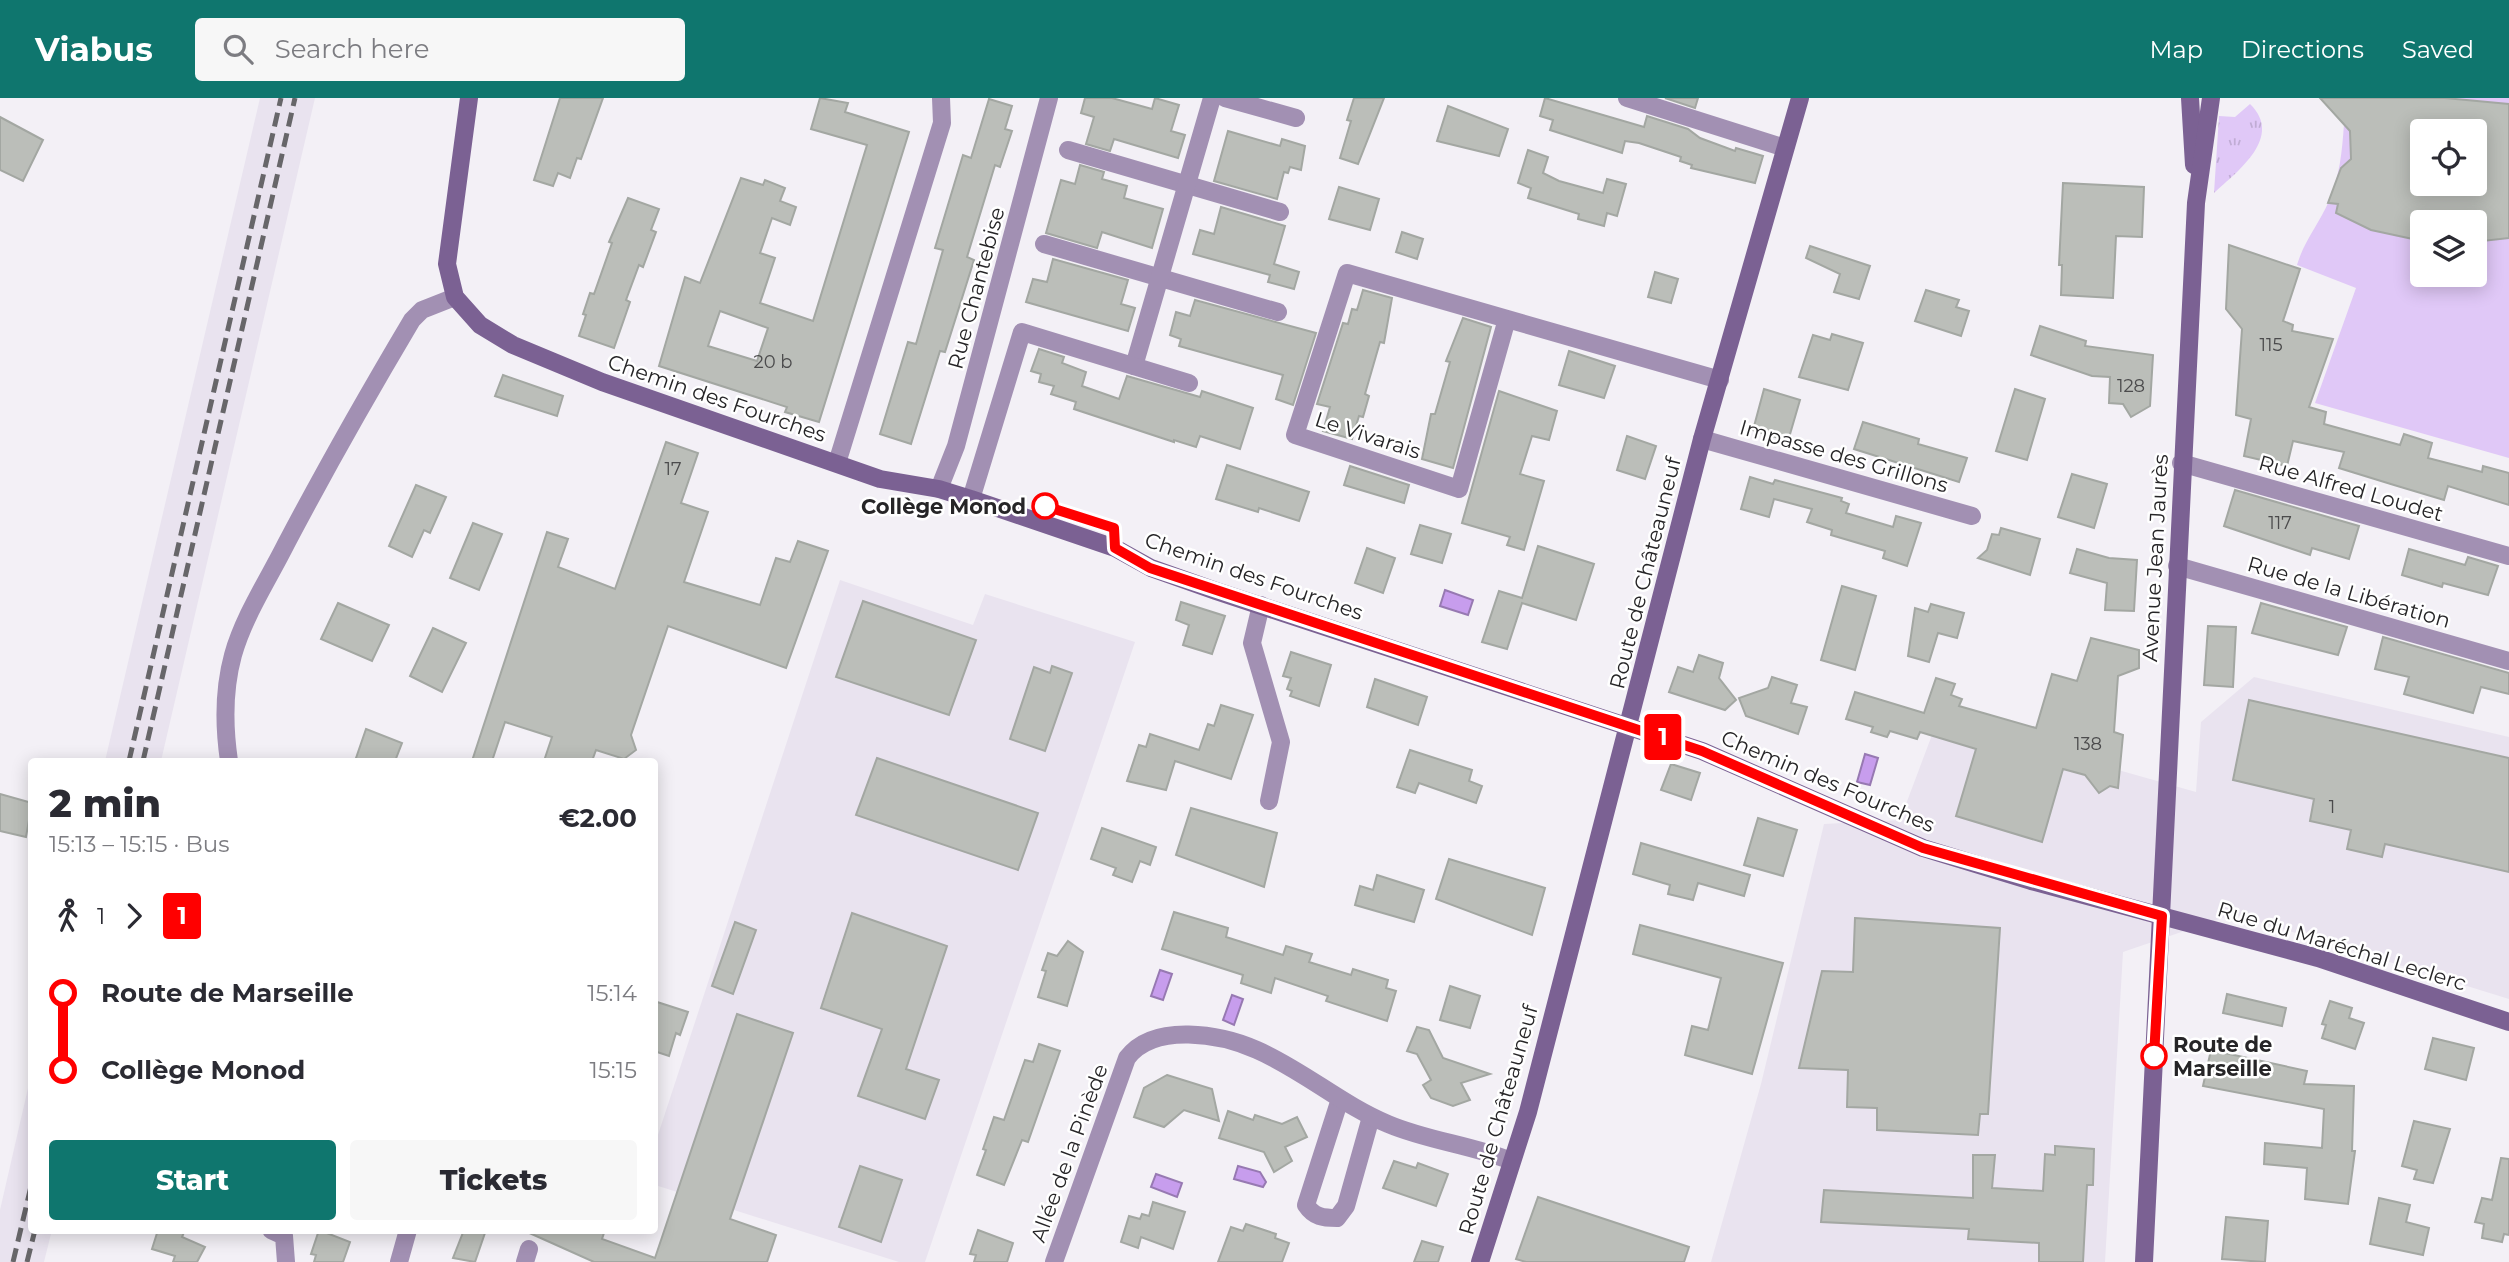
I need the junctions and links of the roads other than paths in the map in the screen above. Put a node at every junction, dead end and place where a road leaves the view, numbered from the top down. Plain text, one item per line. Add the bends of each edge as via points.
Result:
1 (469, 98) edge
2 (941, 98) edge
3 (1049, 98) edge
4 (1212, 98) edge
5 (1225, 98) edge
6 (1800, 98) edge
7 (2190, 98) edge
8 (2211, 98) edge
9 (1632, 99) edge
10 (1296, 118) dead end
11 (1784, 148) junction
12 (1068, 150) dead end
13 (1187, 186) junction
14 (2196, 203) junction
15 (1280, 212) dead end
16 (1044, 244) dead end
17 (1161, 276) junction
18 (455, 297) junction
19 (1278, 312) dead end
20 (1507, 319) junction
21 (1134, 366) junction
22 (1720, 380) junction
23 (1189, 383) dead end
24 (1702, 439) junction
25 (837, 463) junction
26 (2182, 463) junction
27 (939, 489) junction
28 (971, 499) junction
29 (1972, 516) dead end
30 (2509, 556) edge
31 (2177, 566) junction
32 (1261, 605) junction
33 (2509, 661) edge
34 (1630, 726) junction
35 (229, 758) edge
36 (1269, 801) dead end
37 (2162, 916) junction
38 (2509, 1022) edge
39 (1340, 1099) junction
40 (1371, 1116) junction
41 (1511, 1161) junction
42 (280, 1234) edge
43 (407, 1234) edge
44 (285, 1262) edge
45 (399, 1262) edge
46 (1054, 1262) edge
47 (1480, 1262) edge
48 (2144, 1262) edge

1 - 18 main road, Chemin des Fourches via 447,264
2 - 25 street via 942,123
3 - 27 street, Rue Chantebise via 956,446
4 - 13 street
5 - 10 street
6 - 11 main road, Route de Châteauneuf
7 - 14 main road, Avenue Jean Jaurès
8 - 14 main road, Avenue Jean Jaurès
9 - 11 street
11 - 22 main road, Route de Châteauneuf
12 - 13 street
13 - 15 street
13 - 17 street
14 - 26 main road, Avenue Jean Jaurès
16 - 17 street
17 - 19 street
17 - 21 street
18 - 25 main road, Chemin des Fourches via 480,325 513,345 602,382
18 - 35 street via 422,310 412,320 357,410 249,616 230,673
20 - 20 street, Le Vivarais via 1347,273 1295,435 1459,489
20 - 22 street, Le Vivarais
21 - 23 street
21 - 28 street via 1022,332
22 - 24 main road, Route de Châteauneuf
24 - 29 street, Impasse des Grillons
24 - 34 main road, Route de Châteauneuf
25 - 27 main road, Chemin des Fourches via 880,479
26 - 30 street, Rue Alfred Loudet
26 - 31 main road, Avenue Jean Jaurès
27 - 28 main road, Chemin des Fourches
28 - 32 main road, Chemin des Fourches
31 - 33 street, Rue de la Libération
31 - 37 main road, Avenue Jean Jaurès
32 - 34 main road, Chemin des Fourches
32 - 36 street via 1252,643 1281,742
34 - 37 main road, Chemin des Fourches via 1702,751 1923,848
34 - 41 main road, Route de Châteauneuf
37 - 38 main road, Rue du Maréchal Leclerc via 2318,958
37 - 48 main road
39 - 40 street, Allée de la Pinède
39 - 40 street via 1306,1205 1323,1219 1337,1218 1346,1206
39 - 46 street, Allée de la Pinède via 1244,1045 1176,1035 1150,1040 1127,1058
40 - 41 street, Allée de la Pinède
41 - 47 main road, Route de Châteauneuf
42 - 44 street via 285,1236
43 - 45 street

